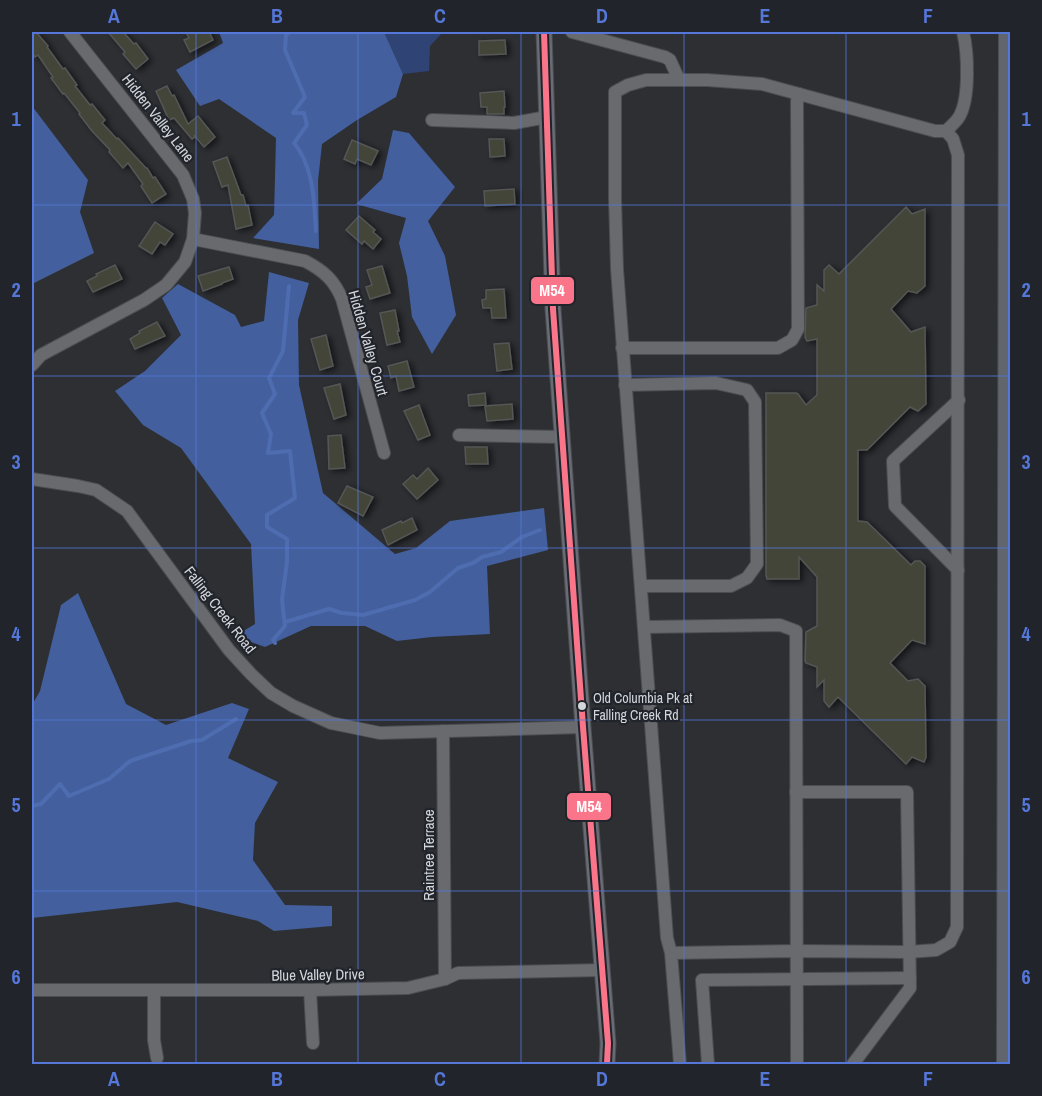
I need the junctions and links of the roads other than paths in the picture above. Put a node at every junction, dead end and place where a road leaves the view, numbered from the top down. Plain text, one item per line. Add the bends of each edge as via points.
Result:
1 (70, 32) edge
2 (544, 32) edge
3 (572, 32) edge
4 (963, 32) edge
5 (1008, 32) edge
6 (679, 80) junction
7 (799, 94) junction
8 (547, 117) junction
9 (432, 120) dead end
10 (946, 131) junction
11 (193, 239) junction
12 (622, 348) junction
13 (32, 365) edge
14 (625, 384) junction
15 (958, 400) junction
16 (459, 435) dead end
17 (562, 437) junction
18 (384, 453) dead end
19 (32, 479) edge
20 (958, 570) junction
21 (641, 586) junction
22 (645, 627) junction
23 (583, 727) junction
24 (443, 731) junction
25 (796, 792) junction
26 (797, 951) junction
27 (910, 952) junction
28 (671, 953) junction
29 (603, 970) junction
30 (797, 978) junction
31 (910, 978) junction
32 (445, 979) junction
33 (32, 990) edge
34 (154, 990) junction
35 (310, 990) junction
36 (313, 1043) dead end
37 (157, 1058) dead end
38 (607, 1065) edge
39 (680, 1065) edge
40 (708, 1065) edge
41 (797, 1065) edge
42 (853, 1065) edge
43 (1006, 1065) edge

1 - 11 street, Hidden Valley Lane via 183,175 193,199
2 - 8 main road
3 - 6 street via 665,57
4 - 10 street via 965,101 959,117
5 - 43 highway
6 - 7 street via 762,84
6 - 12 street via 646,80 615,92
7 - 10 street
7 - 12 street via 798,328 792,340 778,348
8 - 9 street via 514,123
8 - 17 main road
10 - 15 street via 958,155
11 - 13 street, Hidden Valley Lane via 185,262 166,285 41,355
11 - 18 street, Hidden Valley Court via 305,261 330,279 342,299
12 - 14 street
14 - 21 street
14 - 21 street via 716,383 747,390 755,402 757,564 747,578 731,586
15 - 20 street
15 - 20 street via 893,461 895,506
16 - 17 street
17 - 23 main road
19 - 24 street, Falling Creek Road via 96,490 127,511 229,650 271,693 331,723 380,733
20 - 27 street via 957,927 950,942 936,950
21 - 22 street
22 - 25 street via 780,625 796,631
22 - 28 street
23 - 24 street, Falling Creek Road
23 - 29 main road
24 - 32 street, Raintree Terrace
25 - 26 street
25 - 27 street via 907,792
26 - 27 street
26 - 28 street
26 - 30 street
27 - 31 street
28 - 39 street
29 - 32 street, Blue Valley Drive via 458,973
29 - 38 main road
30 - 31 street
30 - 40 street via 702,980
30 - 41 street
31 - 42 street via 910,988
32 - 35 street, Blue Valley Drive via 408,988
33 - 34 street, Blue Valley Drive
34 - 35 street, Blue Valley Drive
34 - 37 street
35 - 36 street

